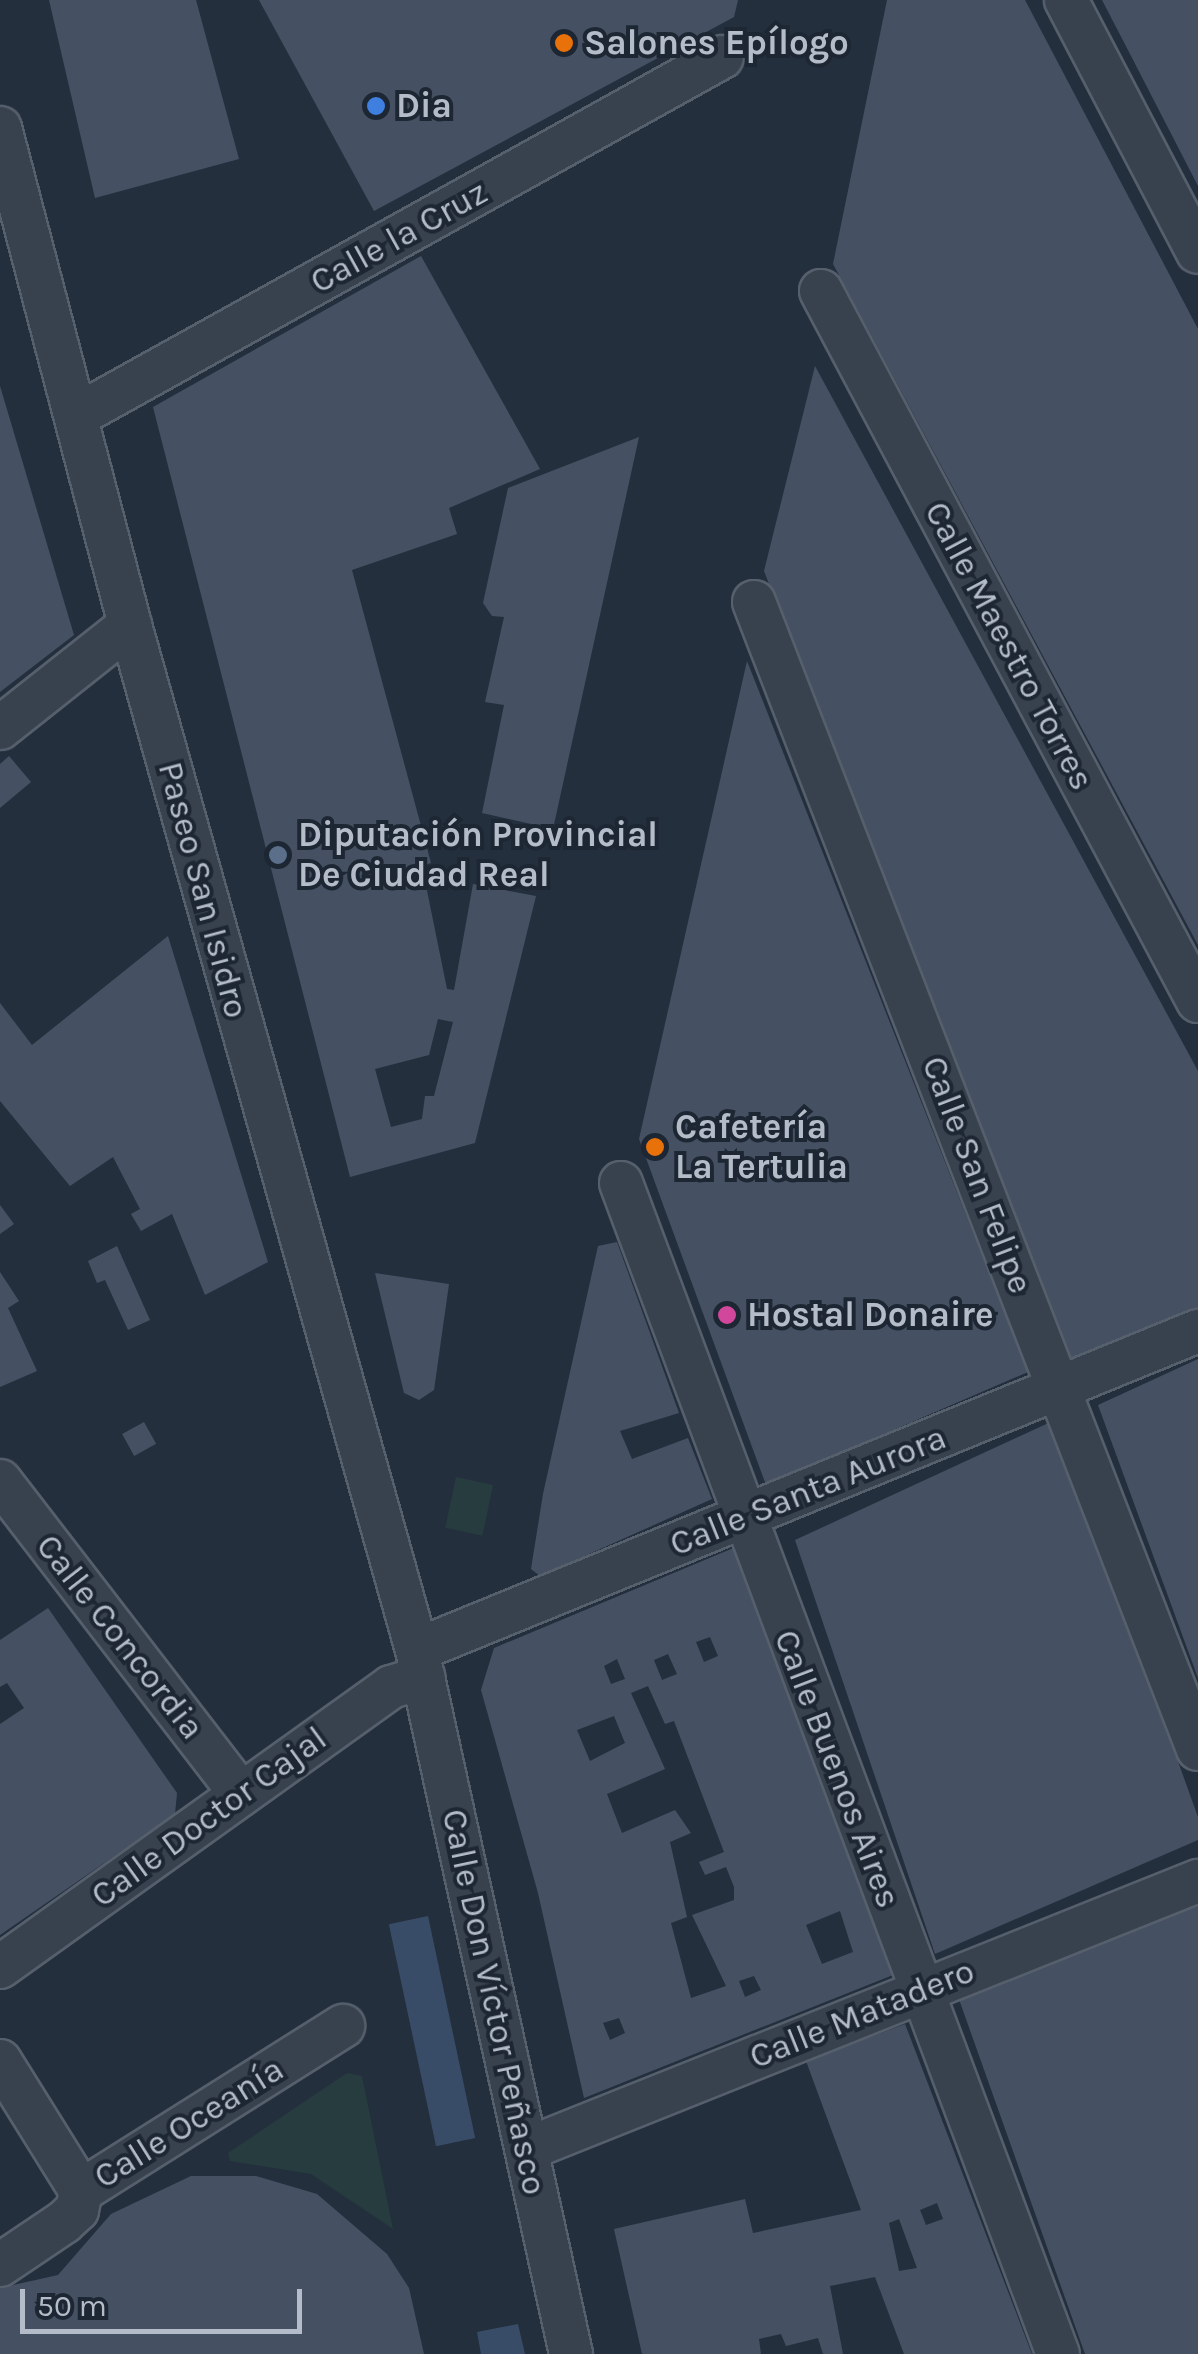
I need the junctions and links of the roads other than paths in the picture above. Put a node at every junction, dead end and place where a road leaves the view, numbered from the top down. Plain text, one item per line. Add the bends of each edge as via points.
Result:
1 (1066, 0) edge
2 (722, 58) dead end
3 (0, 128) edge
4 (1198, 252) edge
5 (820, 291) dead end
6 (76, 416) junction
7 (754, 602) dead end
8 (130, 625) junction
9 (0, 728) edge
10 (1198, 1001) edge
11 (621, 1182) dead end
12 (1198, 1330) edge
13 (1060, 1388) junction
14 (0, 1481) edge
15 (743, 1518) junction
16 (420, 1663) junction
17 (1198, 1749) edge
18 (241, 1794) junction
19 (1198, 1881) edge
20 (0, 1967) edge
21 (921, 1990) junction
22 (343, 2026) dead end
23 (0, 2061) edge
24 (527, 2149) junction
25 (82, 2191) junction
26 (0, 2265) edge
27 (571, 2354) edge
28 (1058, 2354) edge

1 - 4 street
2 - 6 street, Calle la Cruz
3 - 6 street, Paseo San Isidro
5 - 10 street, Calle Maestro Torres
6 - 8 street, Paseo San Isidro
7 - 13 street, Calle San Felipe
8 - 9 street
8 - 16 street, Paseo San Isidro
11 - 15 street, Calle Buenos Aires
12 - 13 street, Calle Santa Aurora
13 - 15 street, Calle Santa Aurora
13 - 17 street, Calle San Felipe
14 - 18 street, Calle Concordia
15 - 16 street, Calle Santa Aurora
15 - 21 street, Calle Buenos Aires
16 - 18 street, Calle Doctor Cajal
16 - 24 street, Calle Don Víctor Peñasco
18 - 20 street, Calle Doctor Cajal
19 - 21 street, Calle Matadero
21 - 24 street, Calle Matadero
21 - 28 street, Calle Buenos Aires
22 - 25 street, Calle Oceanía
23 - 25 street
24 - 27 street, Calle Don Víctor Peñasco
25 - 26 street, Calle Oceanía via 77,2210 64,2222

